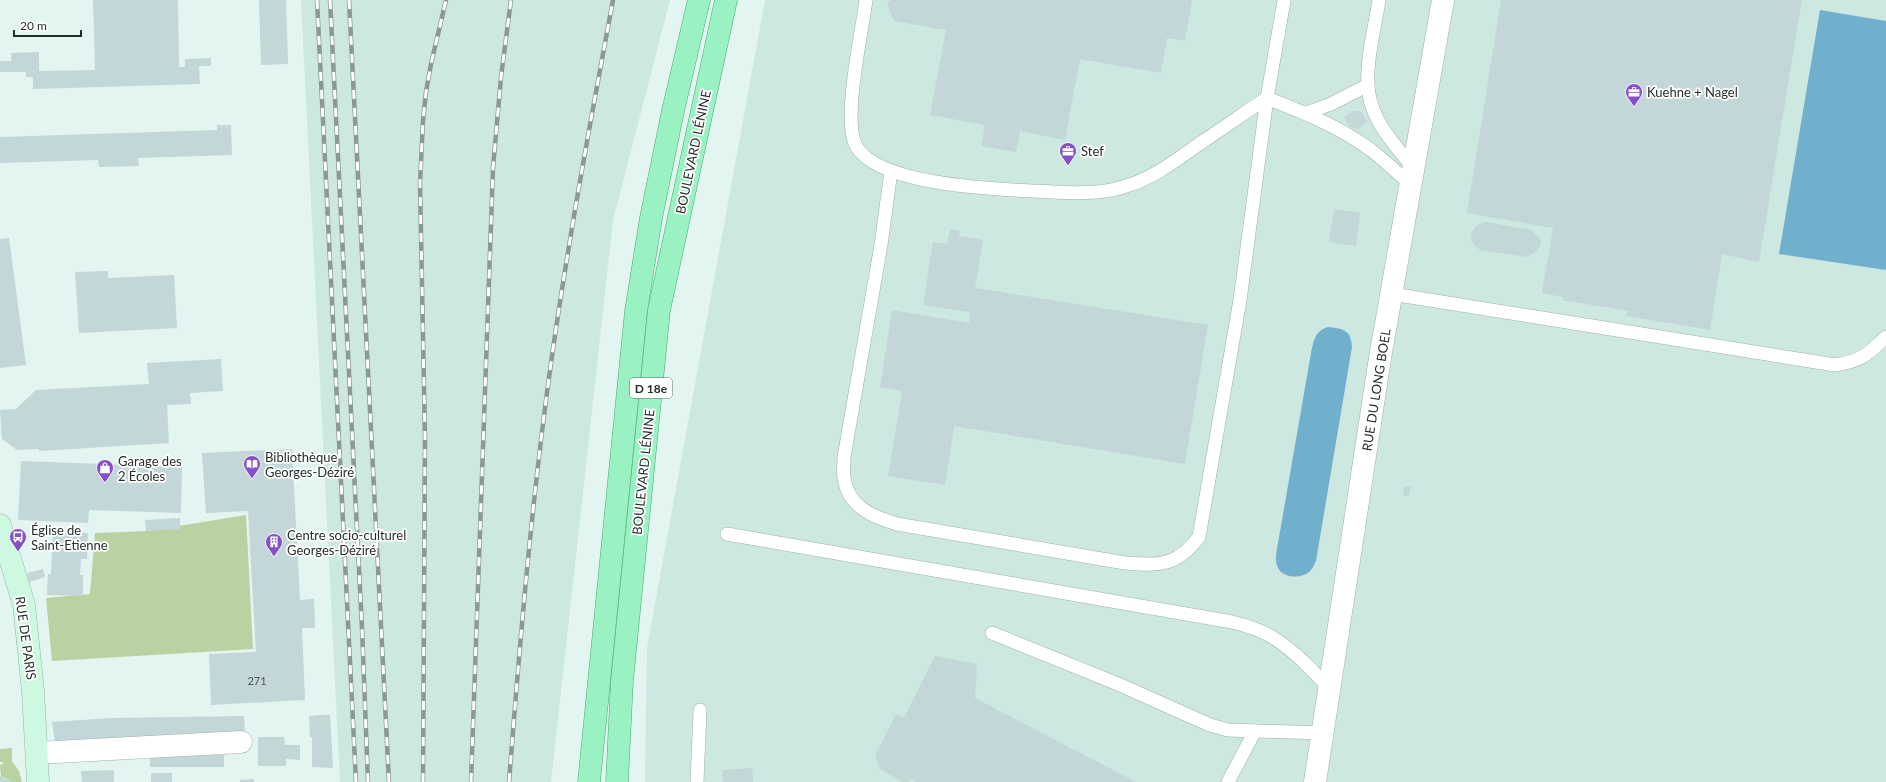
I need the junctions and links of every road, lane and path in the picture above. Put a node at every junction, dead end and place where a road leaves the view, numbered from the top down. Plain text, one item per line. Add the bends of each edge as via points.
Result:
1 (699, 0) edge
2 (726, 0) edge
3 (866, 0) edge
4 (1379, 0) edge
5 (1444, 0) edge
6 (1284, 1) edge
7 (1368, 85) junction
8 (1266, 98) junction
9 (1306, 114) junction
10 (891, 171) junction
11 (1412, 177) junction
12 (1392, 294) junction
13 (1886, 336) edge
14 (0, 525) edge
15 (727, 534) dead end
16 (992, 633) dead end
17 (1329, 687) junction
18 (700, 710) dead end
19 (1255, 731) junction
20 (1322, 733) junction
21 (241, 742) dead end
22 (36, 753) junction
23 (38, 782) edge
24 (589, 782) edge
25 (617, 782) edge
26 (697, 782) edge
27 (1228, 782) edge
28 (1315, 782) edge

1 - 24 main road, D 18e via 671,119 636,311
2 - 25 main road, BOULEVARD LÉNINE / D 18e via 659,310 622,681
3 - 10 lane via 850,112 851,132 856,147 867,159
4 - 7 lane
5 - 11 street, RUE DU LONG BOEL
6 - 8 lane
7 - 9 lane
7 - 11 lane via 1378,118
8 - 9 lane
8 - 10 lane via 1160,171 1123,188 1083,193 987,189 950,185
8 - 10 lane via 1240,300 1203,519 1199,537 1191,547 1180,557 1167,563 1125,563 897,524 876,518 860,508 850,495 844,479 844,457 881,245
9 - 11 lane via 1362,144 1392,167
11 - 12 street, RUE DU LONG BOEL
12 - 13 lane via 1835,365 1852,362 1868,354
12 - 17 street, RUE DU LONG BOEL
14 - 22 street, RUE DE PARIS via 24,605 32,678
15 - 17 lane via 1254,627 1286,647
16 - 19 lane via 1118,684 1210,725 1228,730
17 - 20 street, RUE DU LONG BOEL
18 - 26 lane
19 - 20 lane
19 - 27 lane
20 - 28 street, RUE DU LONG BOEL
21 - 22 street
22 - 23 street, RUE DE PARIS

